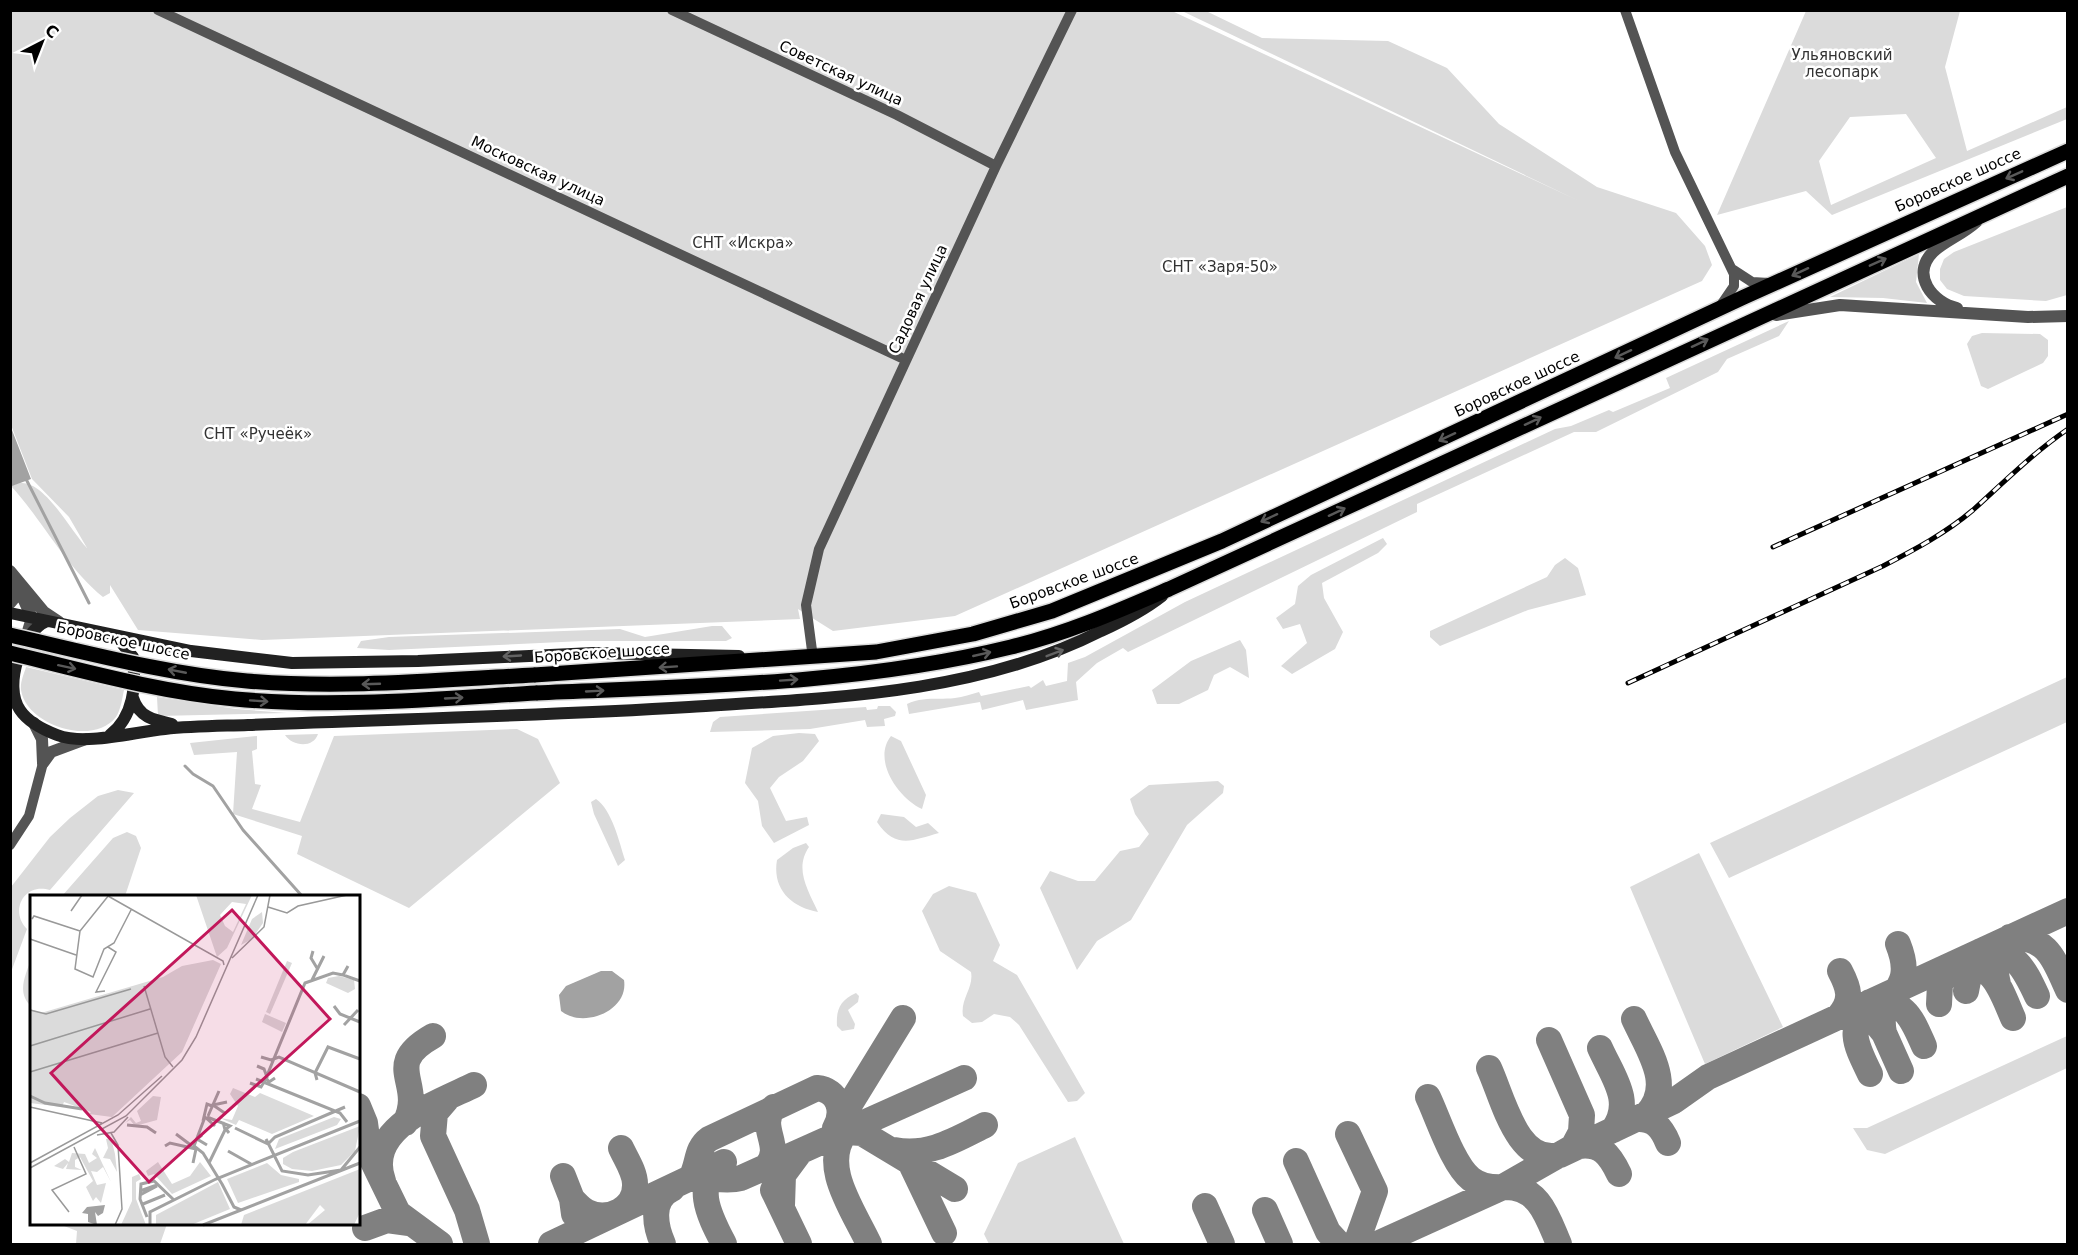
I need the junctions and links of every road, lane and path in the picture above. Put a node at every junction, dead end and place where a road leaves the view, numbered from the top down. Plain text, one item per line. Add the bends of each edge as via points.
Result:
1 (158, 10) edge
2 (672, 10) edge
3 (1072, 10) edge
4 (1624, 10) edge
5 (2067, 151) edge
6 (996, 166) junction
7 (2067, 176) edge
8 (1986, 213) junction
9 (1732, 269) junction
10 (1775, 283) junction
11 (1717, 310) junction
12 (1991, 315) junction
13 (2067, 316) edge
14 (1749, 321) junction
15 (906, 360) junction
16 (12, 573) edge
17 (1169, 589) junction
18 (10, 603) edge
19 (10, 613) edge
20 (32, 618) junction
21 (47, 621) junction
22 (71, 627) junction
23 (10, 634) edge
24 (115, 635) junction
25 (25, 641) junction
26 (15, 656) edge
27 (813, 658) junction
28 (768, 660) junction
29 (10, 672) edge
30 (133, 698) junction
31 (10, 709) edge
32 (33, 722) junction
33 (184, 727) junction
34 (110, 735) junction
35 (86, 739) junction
36 (43, 763) junction
37 (10, 845) edge

1 - 15 street, Московская улица
2 - 6 street, Советская улица
3 - 6 street, Садовая улица
4 - 9 street via 1675,152
5 -> 10 main road, Боровское шоссе
6 - 15 street, Садовая улица
7 - 8 main road
8 - 12 street via 1933,252 1924,272 1929,292 1942,304
14 -> 8 main road
9 - 10 street via 1755,283
9 - 11 street via 1734,286
10 - 11 main road, Боровское шоссе
11 -> 27 main road, Боровское шоссе via 1222,541 1098,594 966,636 876,652
12 - 13 street
12 - 14 street via 1840,305
17 -> 14 main road
15 - 27 street, Садовая улица via 819,549 806,605
16 - 18 street via 17,594
16 - 20 street
16 - 22 street via 44,612
26 -> 17 main road, bridge via 166,688 252,700 350,704 831,677 932,665 1027,643
33 -> 17 main road via 546,716 896,690 1053,654 1137,614
19 - 20 main road
20 - 21 main road
20 - 25 street
21 - 22 main road
21 - 25 main road via 38,625
22 - 24 main road
28 -> 23 main road, Боровское шоссе, bridge via 343,684 246,681 172,670
28 -> 24 main road via 720,655 593,653 309,663 191,651
24 - 30 main road via 133,657
25 - 26 main road
26 - 29 main road
26 - 32 main road via 14,696 21,711
27 - 28 main road, Боровское шоссе
30 - 33 main road via 138,710 148,718
30 - 34 main road via 124,721
31 - 32 main road
32 - 35 main road via 61,736
32 - 36 street via 42,739
33 - 34 main road
34 - 35 main road
35 - 36 street via 51,752
36 - 37 street via 29,816

